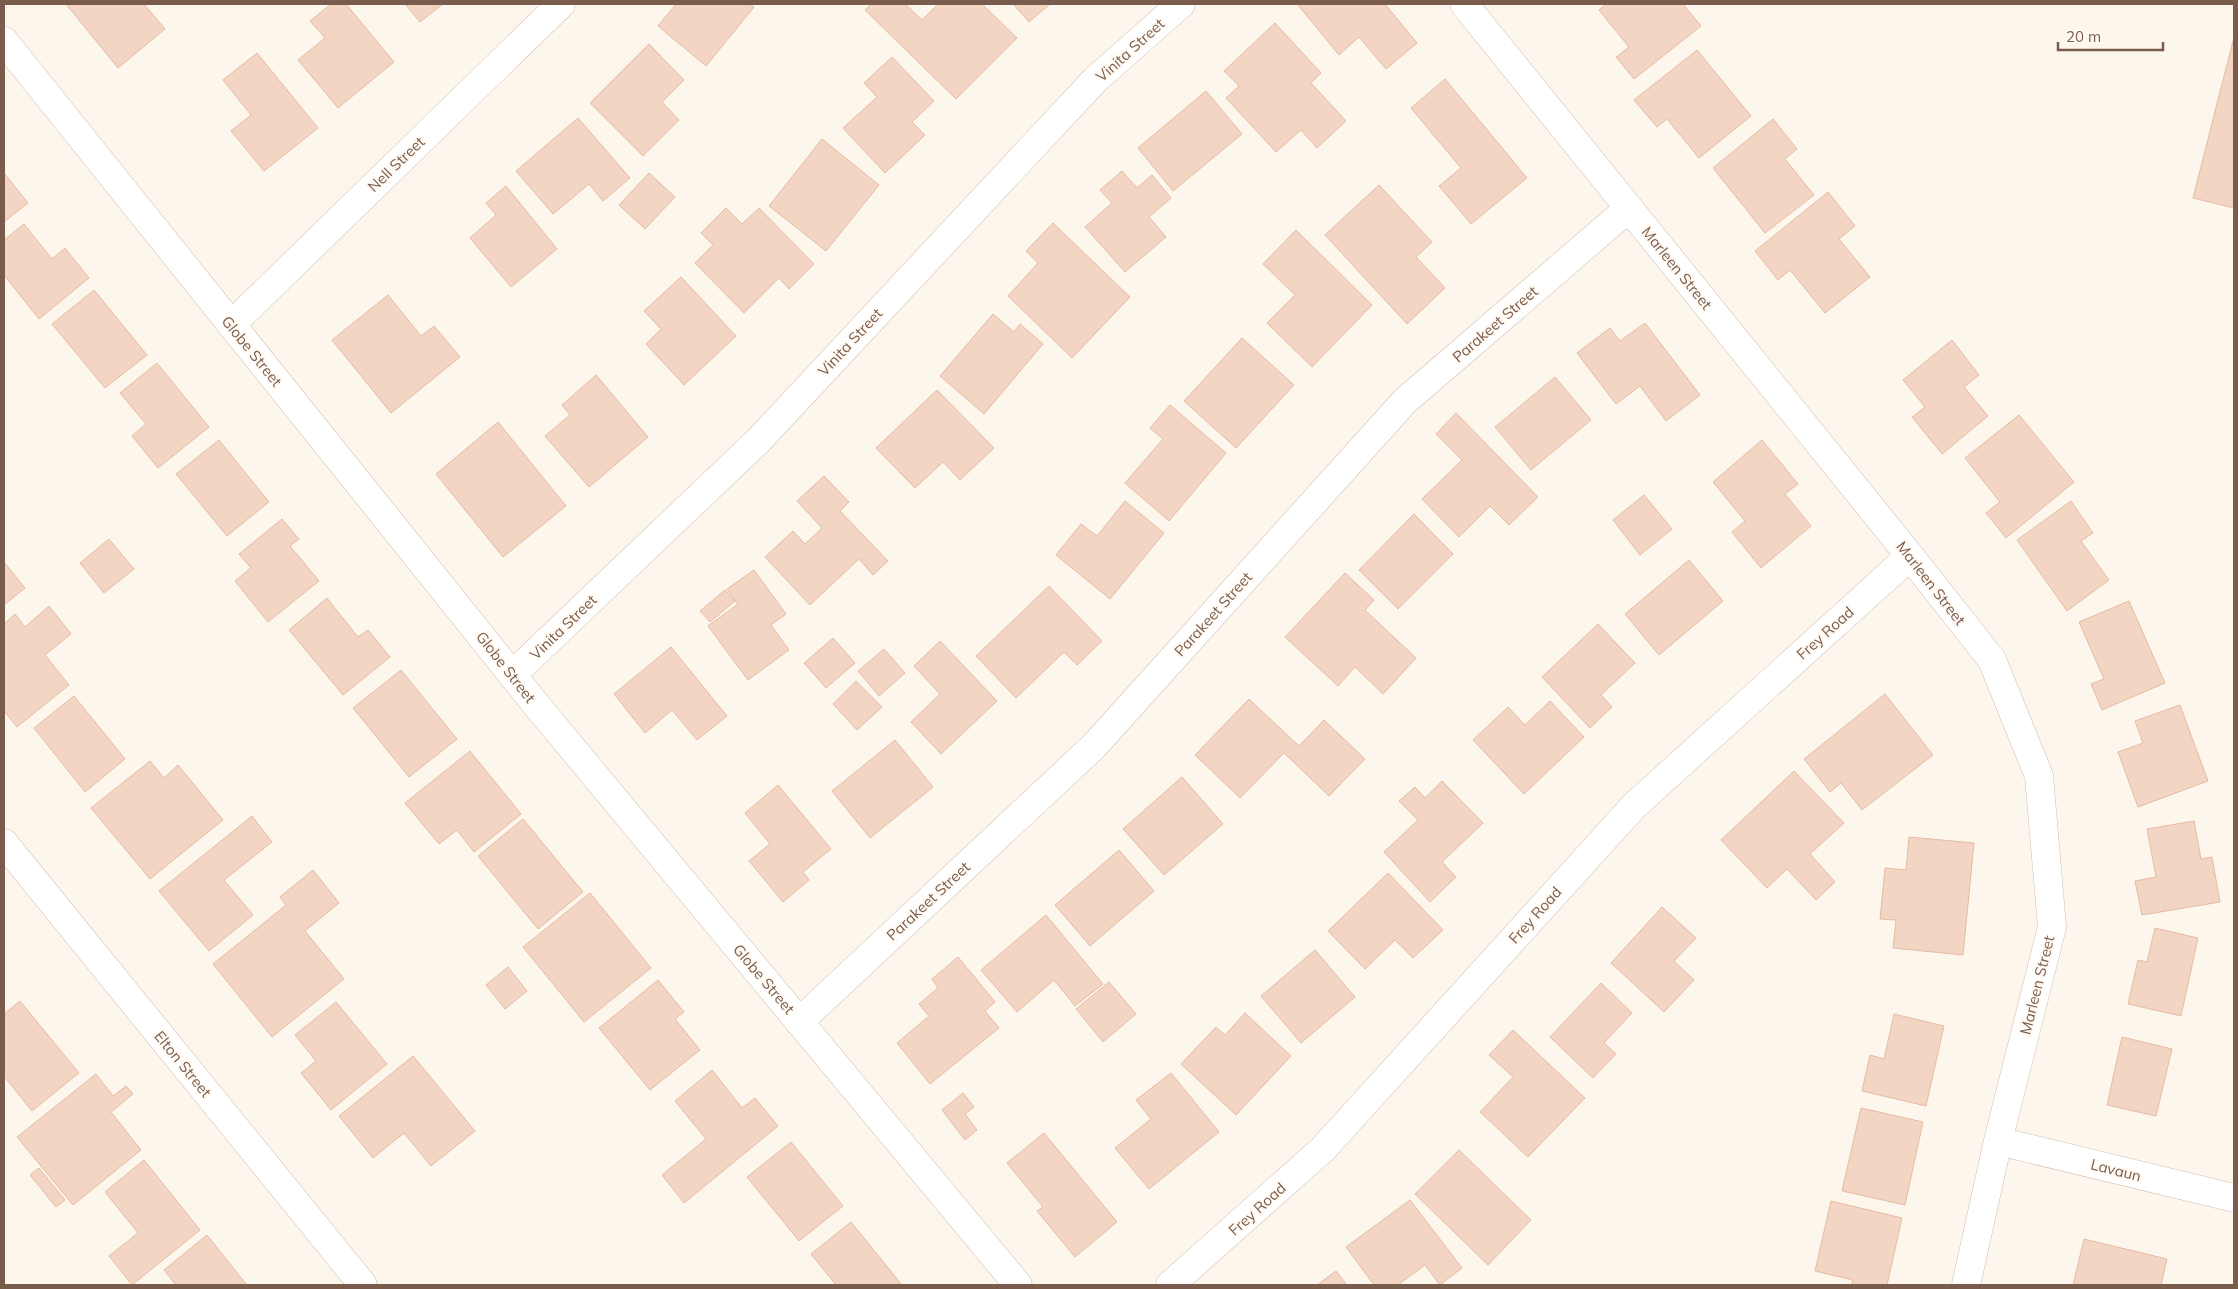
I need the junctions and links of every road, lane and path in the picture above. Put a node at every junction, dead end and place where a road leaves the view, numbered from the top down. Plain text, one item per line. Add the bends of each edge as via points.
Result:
1 (561, 4) edge
2 (1181, 4) edge
3 (1464, 4) edge
4 (4, 41) edge
5 (1628, 208) junction
6 (230, 324) junction
7 (1910, 556) junction
8 (513, 674) junction
9 (4, 842) edge
10 (799, 1022) junction
11 (1998, 1141) junction
12 (2234, 1198) edge
13 (363, 1285) edge
14 (1018, 1285) edge
15 (1170, 1285) edge
16 (1966, 1285) edge

1 - 6 street, Nell Street
2 - 8 street, Vinita Street via 1095,80 758,441
3 - 5 street, Marleen Street
4 - 6 street, Globe Street
5 - 7 street, Marleen Street
5 - 10 street, Parakeet Street via 1405,401 1094,746
6 - 8 street, Globe Street
7 - 11 street, Marleen Street via 1992,660 2038,776 2052,927
7 - 15 street, Frey Road via 1634,806 1324,1149
8 - 10 street, Globe Street
9 - 13 street, Elton Street
10 - 14 street, Globe Street
11 - 12 street, Lavaun
11 - 16 street, Marleen Street

